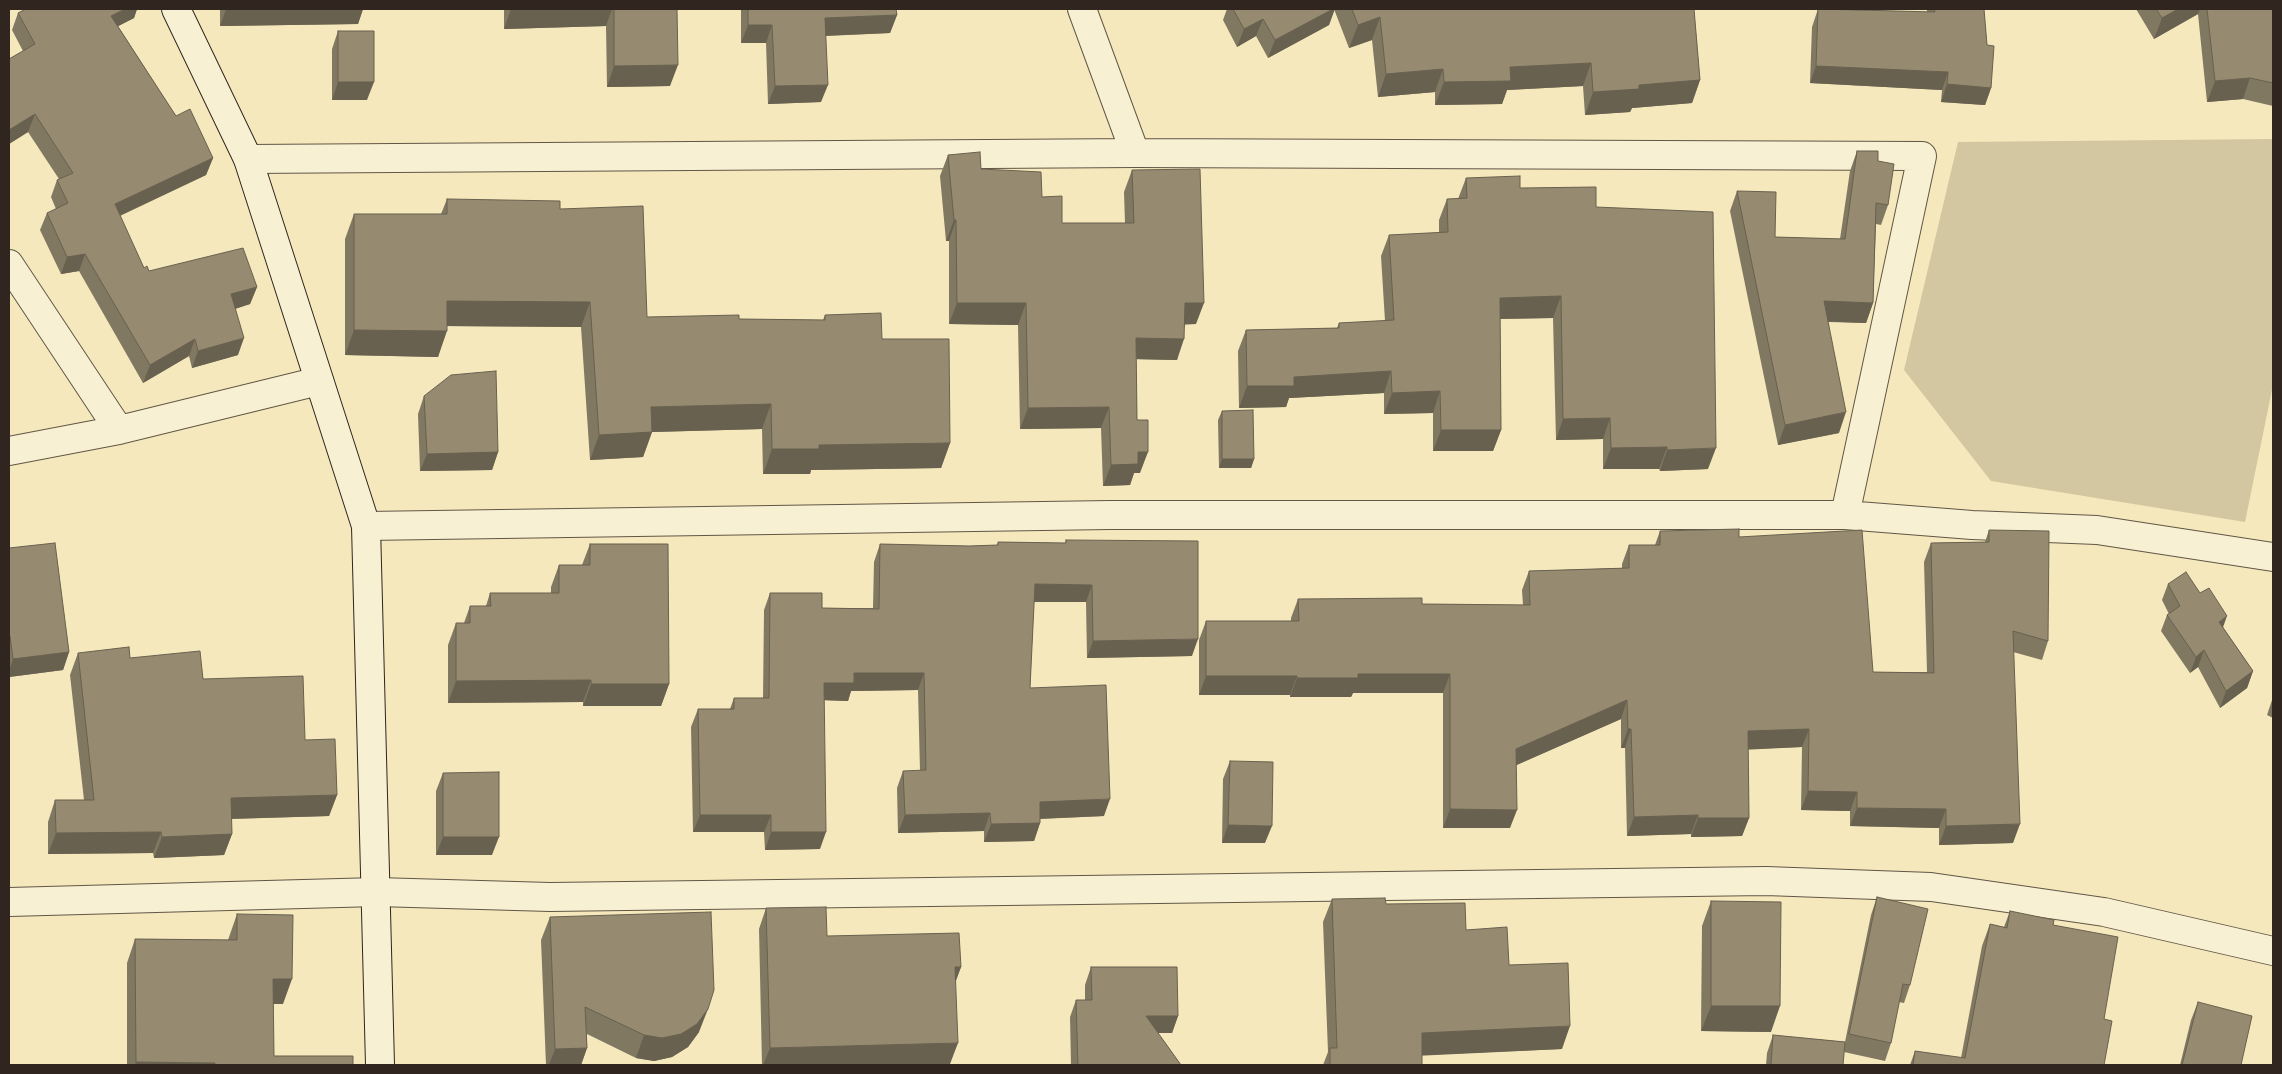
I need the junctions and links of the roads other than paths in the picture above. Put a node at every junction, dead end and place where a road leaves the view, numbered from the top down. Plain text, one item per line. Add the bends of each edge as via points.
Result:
1 (176, 9) edge
2 (1082, 9) edge
3 (1135, 153) junction
4 (248, 159) junction
5 (9, 264) edge
6 (318, 380) junction
7 (119, 430) junction
8 (9, 450) edge
9 (1845, 515) junction
10 (366, 526) junction
11 (2273, 557) edge
12 (377, 892) junction
13 (9, 902) edge
14 (2273, 951) edge
15 (380, 1065) edge

1 - 4 street
2 - 3 street
3 - 4 street
3 - 9 street via 1922,156
4 - 6 street
5 - 7 street
6 - 7 street
6 - 10 street
7 - 8 street
9 - 10 street via 1110,515
9 - 11 street via 1972,526 2097,530
10 - 12 street
12 - 13 street
12 - 14 street via 550,897 1775,881 1931,887 2104,912
12 - 15 street

